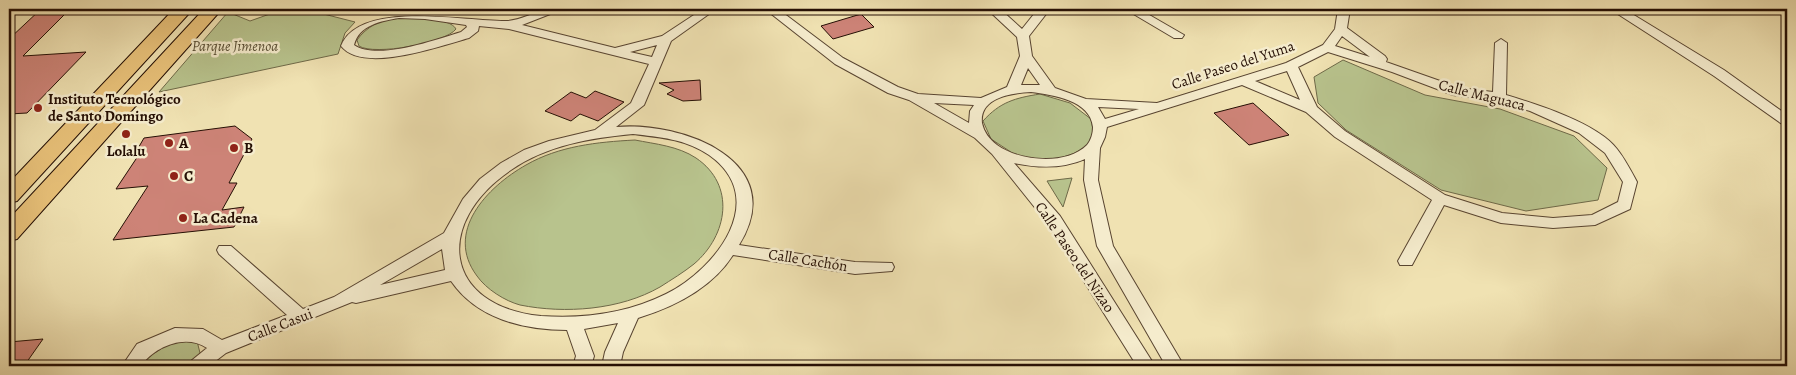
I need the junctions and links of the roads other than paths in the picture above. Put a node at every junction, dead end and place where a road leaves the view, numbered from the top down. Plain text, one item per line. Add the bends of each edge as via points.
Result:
1 (13, 9) edge
2 (184, 9) edge
3 (213, 9) edge
4 (557, 9) edge
5 (710, 9) edge
6 (771, 9) edge
7 (993, 9) edge
8 (1044, 9) edge
9 (1131, 9) edge
10 (1344, 9) edge
11 (1616, 9) edge
12 (9, 12) edge
13 (470, 22) junction
14 (509, 25) junction
15 (1341, 29) junction
16 (466, 35) junction
17 (1178, 35) dead end
18 (1023, 36) junction
19 (666, 39) junction
20 (1500, 43) dead end
21 (1327, 48) junction
22 (612, 52) junction
23 (1026, 56) junction
24 (656, 62) junction
25 (1291, 66) junction
26 (1397, 69) junction
27 (1245, 82) junction
28 (1013, 89) junction
29 (1050, 90) junction
30 (1499, 96) junction
31 (914, 97) junction
32 (984, 102) junction
33 (1083, 103) junction
34 (637, 105) junction
35 (1163, 106) junction
36 (1311, 109) junction
37 (1787, 122) edge
38 (1100, 125) junction
39 (601, 132) junction
40 (664, 133) junction
41 (977, 134) junction
42 (1093, 148) junction
43 (998, 152) junction
44 (9, 196) edge
45 (1440, 199) junction
46 (9, 233) edge
47 (450, 237) junction
48 (730, 249) junction
49 (225, 250) dead end
50 (1406, 261) dead end
51 (886, 267) dead end
52 (455, 274) junction
53 (340, 301) junction
54 (632, 314) junction
55 (301, 318) junction
56 (574, 324) junction
57 (220, 348) junction
58 (131, 366) edge
59 (197, 366) edge
60 (582, 366) edge
61 (611, 366) edge
62 (1146, 366) edge
63 (1175, 366) edge

1 - 12 street
2 - 44 main road
3 - 46 main road
4 - 14 street
5 - 19 street
6 - 31 street via 839,62 893,90
7 - 18 street
8 - 18 street
9 - 17 street
10 - 15 street, Calle Paseo del Yuma
11 - 37 street via 1719,74
13 - 14 street
13 - 16 street via 474,28
13 - 16 street via 426,14 387,16 361,27 350,37 348,46 351,51 373,55
14 - 16 street
14 - 22 street
15 - 21 street, Calle Paseo del Yuma
15 - 26 street
18 - 23 street
19 - 22 street
19 - 24 street
20 - 30 street
21 - 25 street, Calle Paseo del Yuma
21 - 26 street, Calle Maguaca
22 - 24 street
23 - 28 street
23 - 29 street
24 - 34 street
25 - 27 street, Calle Paseo del Yuma
25 - 36 street, Calle Maguaca
26 - 30 street, Calle Maguaca via 1458,92
27 - 35 street, Calle Paseo del Yuma
27 - 36 street, Calle Maguaca
28 - 29 street
28 - 32 street
29 - 33 street
30 - 45 street, Calle Maguaca via 1584,130 1611,150 1630,182 1625,205 1596,220 1553,223 1501,218
31 - 32 street
31 - 41 street
32 - 41 street via 976,112
33 - 35 street, Calle Paseo del Yuma
33 - 38 street via 1094,113
34 - 39 street
34 - 40 street via 642,124
35 - 38 street, Calle Paseo del Yuma
36 - 45 street, Calle Maguaca via 1340,134
38 - 42 street via 1099,137
39 - 40 street via 633,130
39 - 47 street via 560,141 521,157 488,180 463,207
40 - 48 street via 712,150 730,165 741,183 745,204 742,226
41 - 43 street
42 - 43 street via 1059,162 1014,159
42 - 63 street, Calle Paseo del Nizao via 1091,180 1106,246
43 - 62 street, Calle Paseo del Nizao via 1054,220
45 - 50 street
47 - 52 street via 450,256
47 - 53 street, Calle Casui
48 - 51 street, Calle Cachón via 855,268
48 - 54 street via 707,274 673,297
49 - 55 street
52 - 53 street, Calle Casui
52 - 56 street via 472,296 498,312 534,322
53 - 55 street, Calle Casui
54 - 56 street
54 - 61 street
55 - 57 street, Calle Casui
56 - 60 street via 585,356
57 - 58 street via 203,336 175,335 143,349
57 - 59 street, Calle Casui

